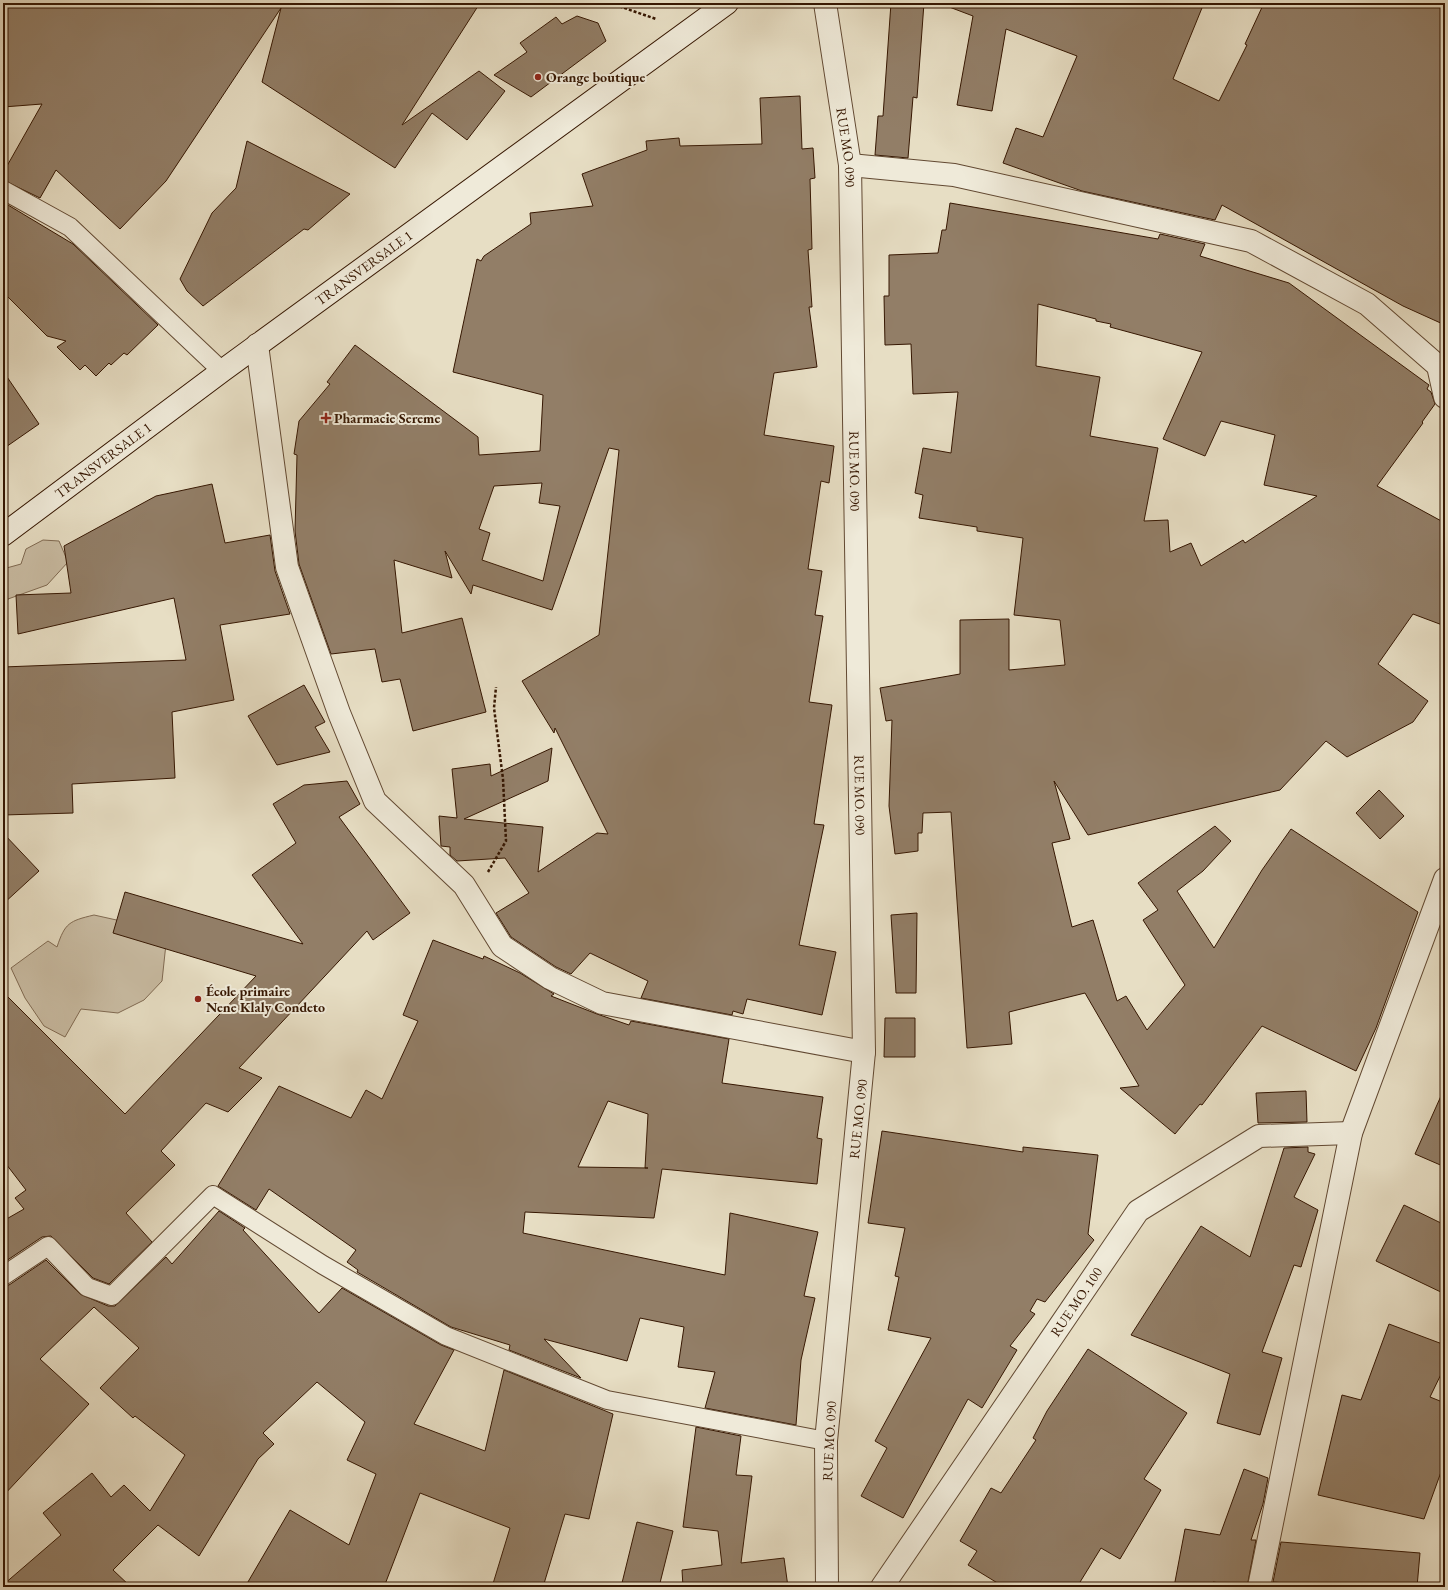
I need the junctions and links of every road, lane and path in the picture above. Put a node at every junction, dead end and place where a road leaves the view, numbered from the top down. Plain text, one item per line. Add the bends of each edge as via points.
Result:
1 (610, 3) edge
2 (727, 3) edge
3 (825, 3) edge
4 (689, 31) junction
5 (850, 165) junction
6 (3, 190) edge
7 (257, 346) junction
8 (222, 371) junction
9 (1445, 397) edge
10 (3, 535) edge
11 (496, 687) dead end
12 (1445, 879) edge
13 (468, 892) junction
14 (864, 1052) junction
15 (1351, 1133) junction
16 (3, 1276) edge
17 (826, 1441) junction
18 (827, 1587) edge
19 (882, 1587) edge
20 (1259, 1587) edge

1 - 4 path
2 - 4 street, TRANSVERSALE 1
3 - 5 street, RUE MO. 090
4 - 7 street, TRANSVERSALE 1
5 - 9 street via 954,175 1251,241 1367,304 1438,366
5 - 14 street, RUE MO. 090
6 - 8 lane via 70,227
7 - 8 street, TRANSVERSALE 1
7 - 13 street via 287,568 339,713 375,800 464,885
8 - 10 street, TRANSVERSALE 1
11 - 13 path via 494,708 503,779 506,840 491,868
12 - 15 street
13 - 14 street via 502,946 550,978 602,1003
14 - 17 street, RUE MO. 090
15 - 19 street, RUE MO. 100 via 1259,1136 1138,1211
15 - 20 street
16 - 17 lane via 48,1246 87,1286 112,1296 213,1195 323,1265 446,1336 608,1400
17 - 18 street, RUE MO. 090

